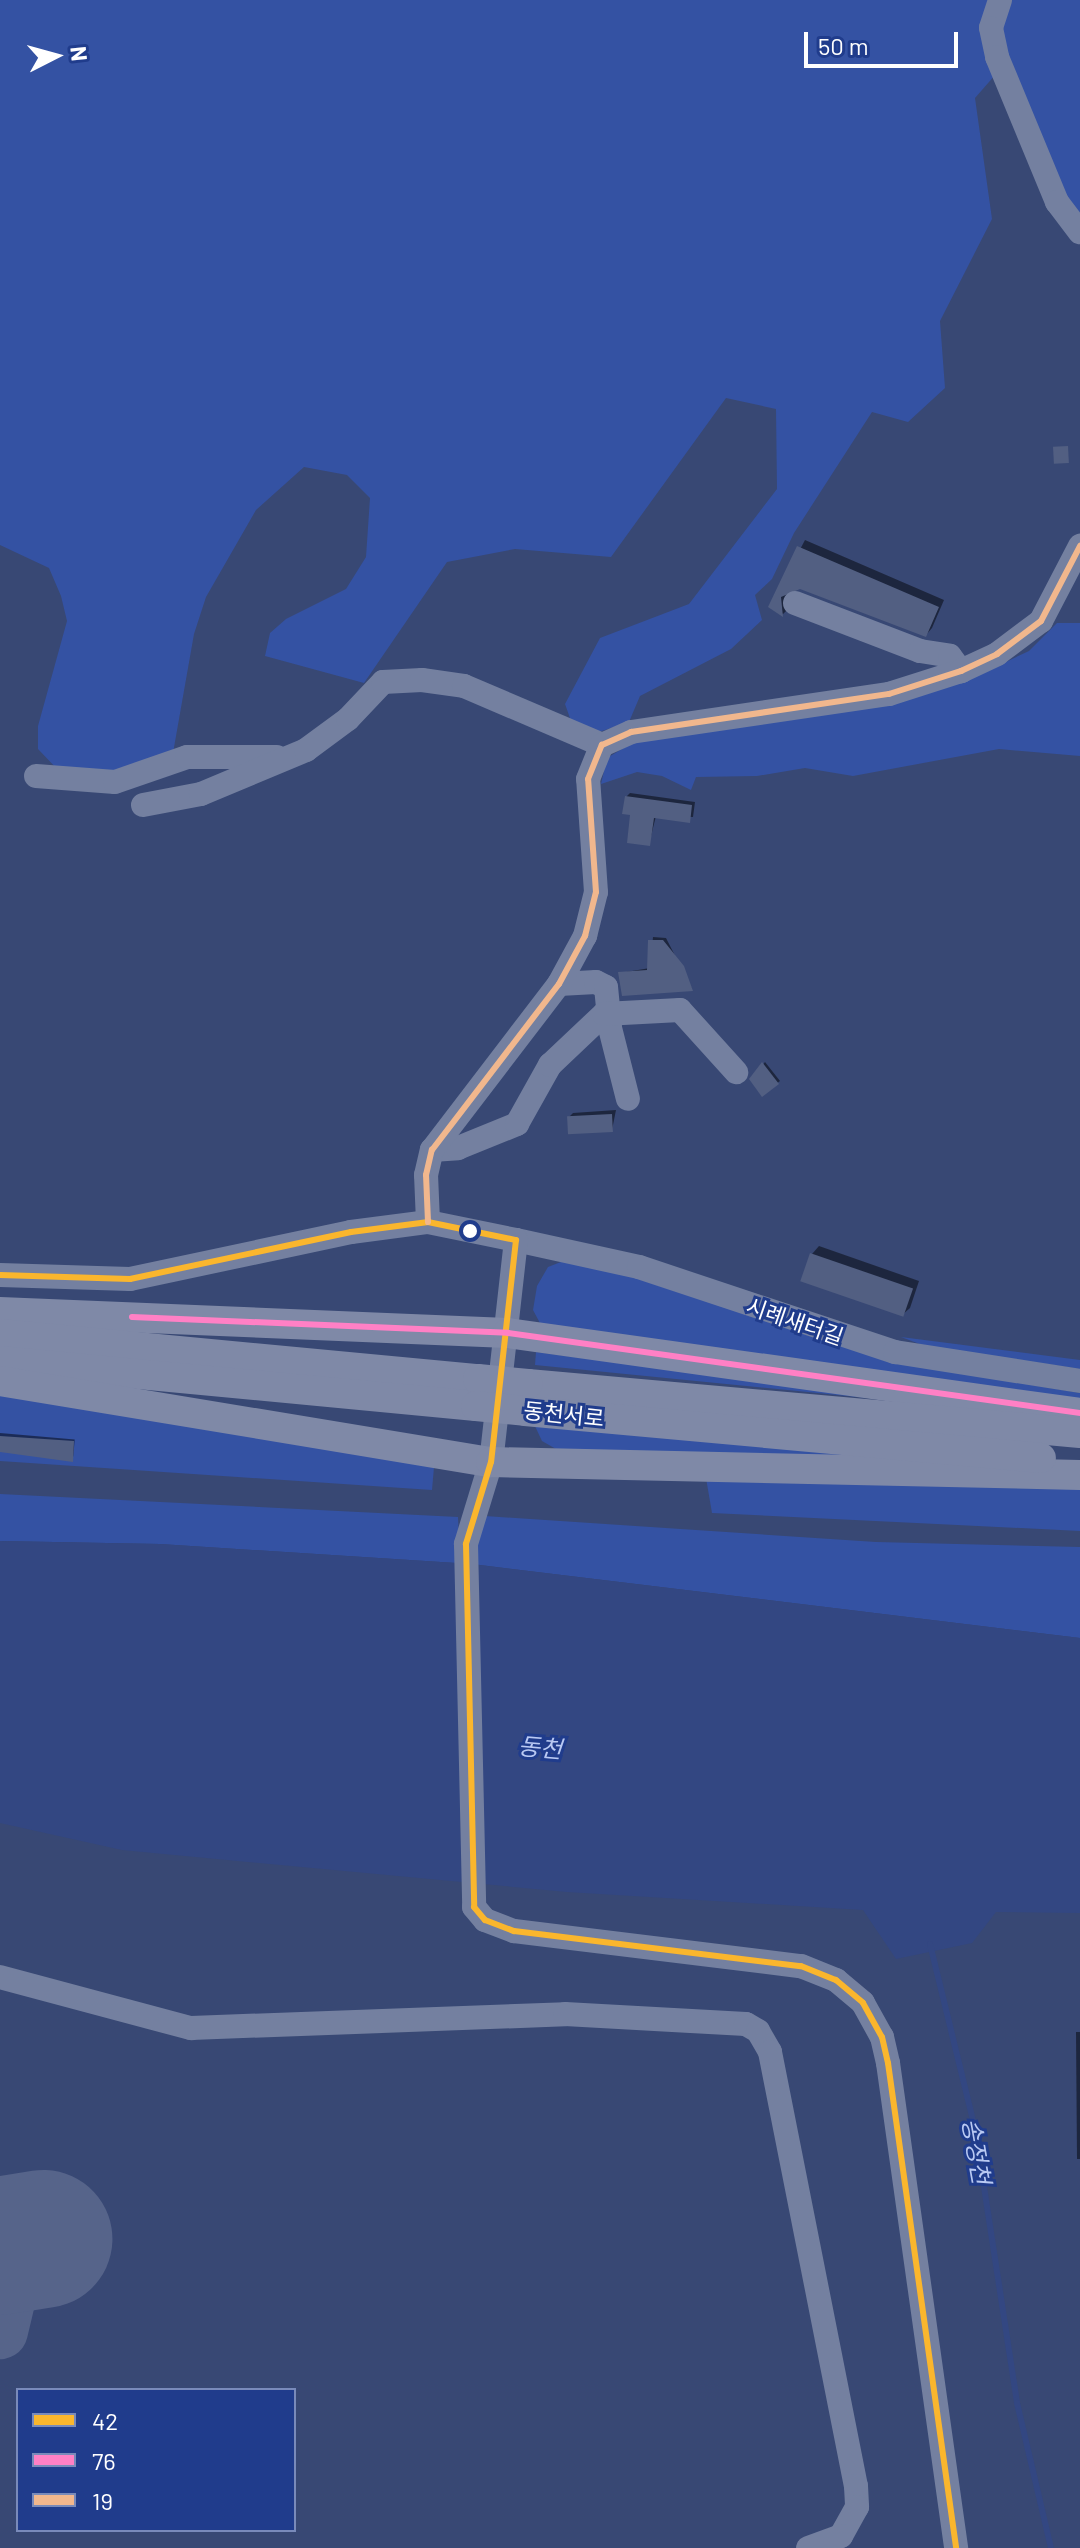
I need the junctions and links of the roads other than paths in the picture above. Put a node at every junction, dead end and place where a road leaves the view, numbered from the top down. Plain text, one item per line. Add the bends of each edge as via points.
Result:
1 (1000, 0) edge
2 (1080, 232) edge
3 (1080, 546) edge
4 (795, 603) dead end
5 (961, 671) junction
6 (602, 745) junction
7 (283, 757) junction
8 (36, 776) dead end
9 (143, 805) dead end
10 (559, 984) junction
11 (609, 1013) junction
12 (736, 1072) dead end
13 (628, 1099) dead end
14 (432, 1150) junction
15 (428, 1222) junction
16 (516, 1240) junction
17 (0, 1275) edge
18 (0, 1312) edge
19 (508, 1333) junction
20 (0, 1334) edge
21 (0, 1361) edge
22 (0, 1381) edge
23 (1080, 1381) edge
24 (477, 1393) junction
25 (527, 1397) junction
26 (1080, 1413) edge
27 (1080, 1433) edge
28 (491, 1462) junction
29 (1080, 1462) edge
30 (1080, 1475) edge
31 (0, 1977) edge
32 (808, 2548) edge
33 (956, 2548) edge

1 - 2 street via 991,28 997,57 1057,202
3 - 5 street via 1041,621 1005,650
4 - 5 street via 920,651 950,656
5 - 6 street via 889,694 631,732
6 - 7 street via 464,686 422,680 383,682 348,719 306,750
6 - 10 street via 588,779 592,913
7 - 8 street via 187,757 115,782
7 - 9 street via 201,794
10 - 11 street via 602,983
10 - 14 street
11 - 12 street via 680,1010
11 - 13 street
11 - 14 street via 550,1065 517,1124 458,1148
14 - 15 street via 426,1175
15 - 16 street, 시례새터길
15 - 17 street, 시례새터길 via 351,1232 130,1279
16 - 19 street
16 - 23 street, 시례새터길 via 639,1267 895,1352
18 - 19 main road
19 - 26 main road
19 - 28 street
20 - 24 main road, 동천서로
21 - 24 main road, 동천서로
22 - 28 main road
24 - 25 main road, 동천서로, bridge
25 - 27 main road, 동천서로
25 - 29 main road, 동천서로
28 - 30 main road
28 - 33 street via 469,1527 465,1562 472,1900 485,1920 514,1931 801,1966 836,1980 863,2003 882,2037 888,2063
31 - 32 street via 191,2028 565,2014 746,2024 758,2031 770,2052 856,2486 857,2507 841,2536

